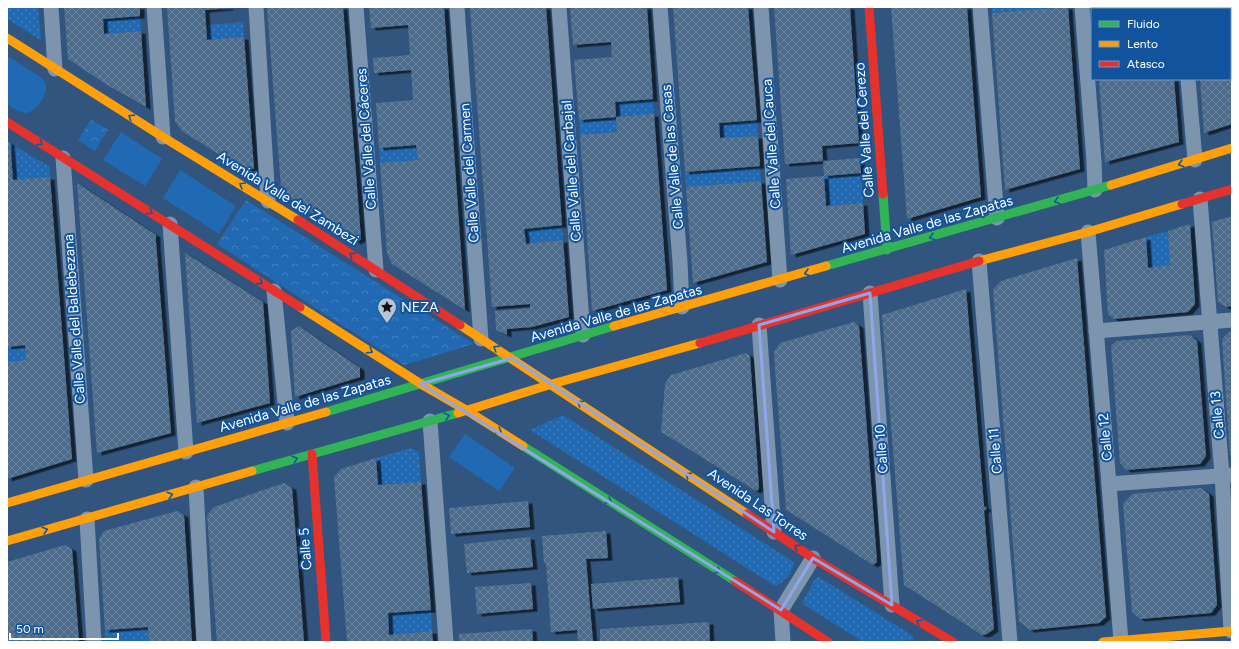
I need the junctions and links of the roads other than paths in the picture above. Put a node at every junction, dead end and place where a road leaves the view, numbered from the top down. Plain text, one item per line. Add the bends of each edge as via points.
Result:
1 (52, 7) edge
2 (154, 7) edge
3 (256, 7) edge
4 (356, 7) edge
5 (457, 7) edge
6 (558, 7) edge
7 (660, 7) edge
8 (761, 7) edge
9 (869, 7) edge
10 (980, 7) edge
11 (1082, 7) edge
12 (7, 38) edge
13 (55, 69) junction
14 (1188, 80) edge
15 (7, 122) edge
16 (163, 137) junction
17 (1232, 148) edge
18 (63, 158) junction
19 (1195, 160) junction
20 (1232, 189) edge
21 (1094, 190) junction
22 (1200, 199) junction
23 (268, 201) junction
24 (997, 218) junction
25 (170, 224) junction
26 (1088, 232) junction
27 (887, 250) junction
28 (979, 261) junction
29 (376, 270) junction
30 (780, 280) junction
31 (274, 291) junction
32 (870, 293) junction
33 (682, 307) junction
34 (1232, 320) edge
35 (1209, 322) junction
36 (760, 325) junction
37 (1096, 330) junction
38 (583, 335) junction
39 (481, 339) junction
40 (512, 358) junction
41 (421, 384) junction
42 (552, 384) junction
43 (466, 410) junction
44 (430, 421) junction
45 (287, 424) junction
46 (186, 452) junction
47 (312, 454) junction
48 (1227, 475) edge
49 (86, 480) junction
50 (1109, 484) junction
51 (196, 487) junction
52 (7, 503) edge
53 (87, 519) junction
54 (774, 532) junction
55 (7, 541) edge
56 (813, 558) junction
57 (892, 605) junction
58 (781, 610) junction
59 (1231, 631) edge
60 (1121, 641) edge
61 (94, 642) edge
62 (204, 642) edge
63 (326, 642) edge
64 (446, 642) edge
65 (783, 642) edge
66 (828, 642) edge
67 (953, 642) edge
68 (1010, 642) edge
69 (1103, 642) edge

1 - 13 street
2 - 16 street
3 - 23 street
4 - 29 street, Calle Valle del Cáceres
5 - 39 street, Calle Valle del Carmen
6 - 38 street, Calle Valle del Carbajal
7 - 33 street, Calle Valle de las Casas
8 - 30 street, Calle Valle del Cauca
9 - 27 main road, Calle Valle del Cerezo
10 - 24 street
11 - 21 street
12 - 13 main road, Avenida Valle del Zambezi
16 -> 13 main road, Avenida Valle del Zambezi
14 - 19 street
15 -> 18 main road
23 -> 16 main road, Avenida Valle del Zambezi
17 - 19 main road, Avenida Valle de las Zapatas
18 -> 25 main road
18 - 49 street, Calle Valle del Baldebezana
19 -> 21 main road, Avenida Valle de las Zapatas
20 - 22 main road
21 -> 24 main road, Avenida Valle de las Zapatas
22 - 26 main road
22 - 35 street, Calle 13
29 -> 23 main road, Avenida Valle del Zambezi
24 -> 27 main road, Avenida Valle de las Zapatas
25 -> 31 main road
25 - 46 street
26 - 28 main road
26 - 37 street, Calle 12
27 -> 30 main road, Avenida Valle de las Zapatas
28 - 32 main road
28 - 68 street, Calle 11
29 - 39 main road, Avenida Valle del Zambezi
30 - 33 main road, Avenida Valle de las Zapatas
31 -> 41 main road
31 - 45 street
32 - 36 main road
32 - 57 street, Calle 10
33 - 38 main road, Avenida Valle de las Zapatas
34 - 35 street
35 - 37 street
35 - 48 street, Calle 13
36 - 42 main road
36 - 54 street
37 - 50 street, Calle 12
38 - 40 main road, Avenida Valle de las Zapatas
40 -> 39 main road, Avenida Valle del Zambezi
40 - 41 main road, Avenida Valle de las Zapatas
40 - 42 main road, Avenida Valle del Zambezi
41 - 43 main road
41 - 45 main road, Avenida Valle de las Zapatas
42 - 43 main road
54 -> 42 main road, Avenida Las Torres
44 -> 43 main road
43 -> 58 main road
44 - 47 main road
44 - 64 street
45 - 46 main road, Avenida Valle de las Zapatas
46 - 49 main road, Avenida Valle de las Zapatas
51 -> 47 main road
47 - 63 main road, Calle 5
48 - 50 street
48 - 59 street, Calle 13
49 - 52 main road, Avenida Valle de las Zapatas
50 - 60 street, Calle 12
53 -> 51 main road
51 - 62 street
55 -> 53 main road
53 - 61 street
56 -> 54 main road, Avenida Las Torres
56 - 57 main road, Avenida Las Torres
56 - 58 street
67 -> 57 main road, Avenida Las Torres
58 - 65 street
58 - 66 main road
59 - 60 main road
60 - 69 main road

